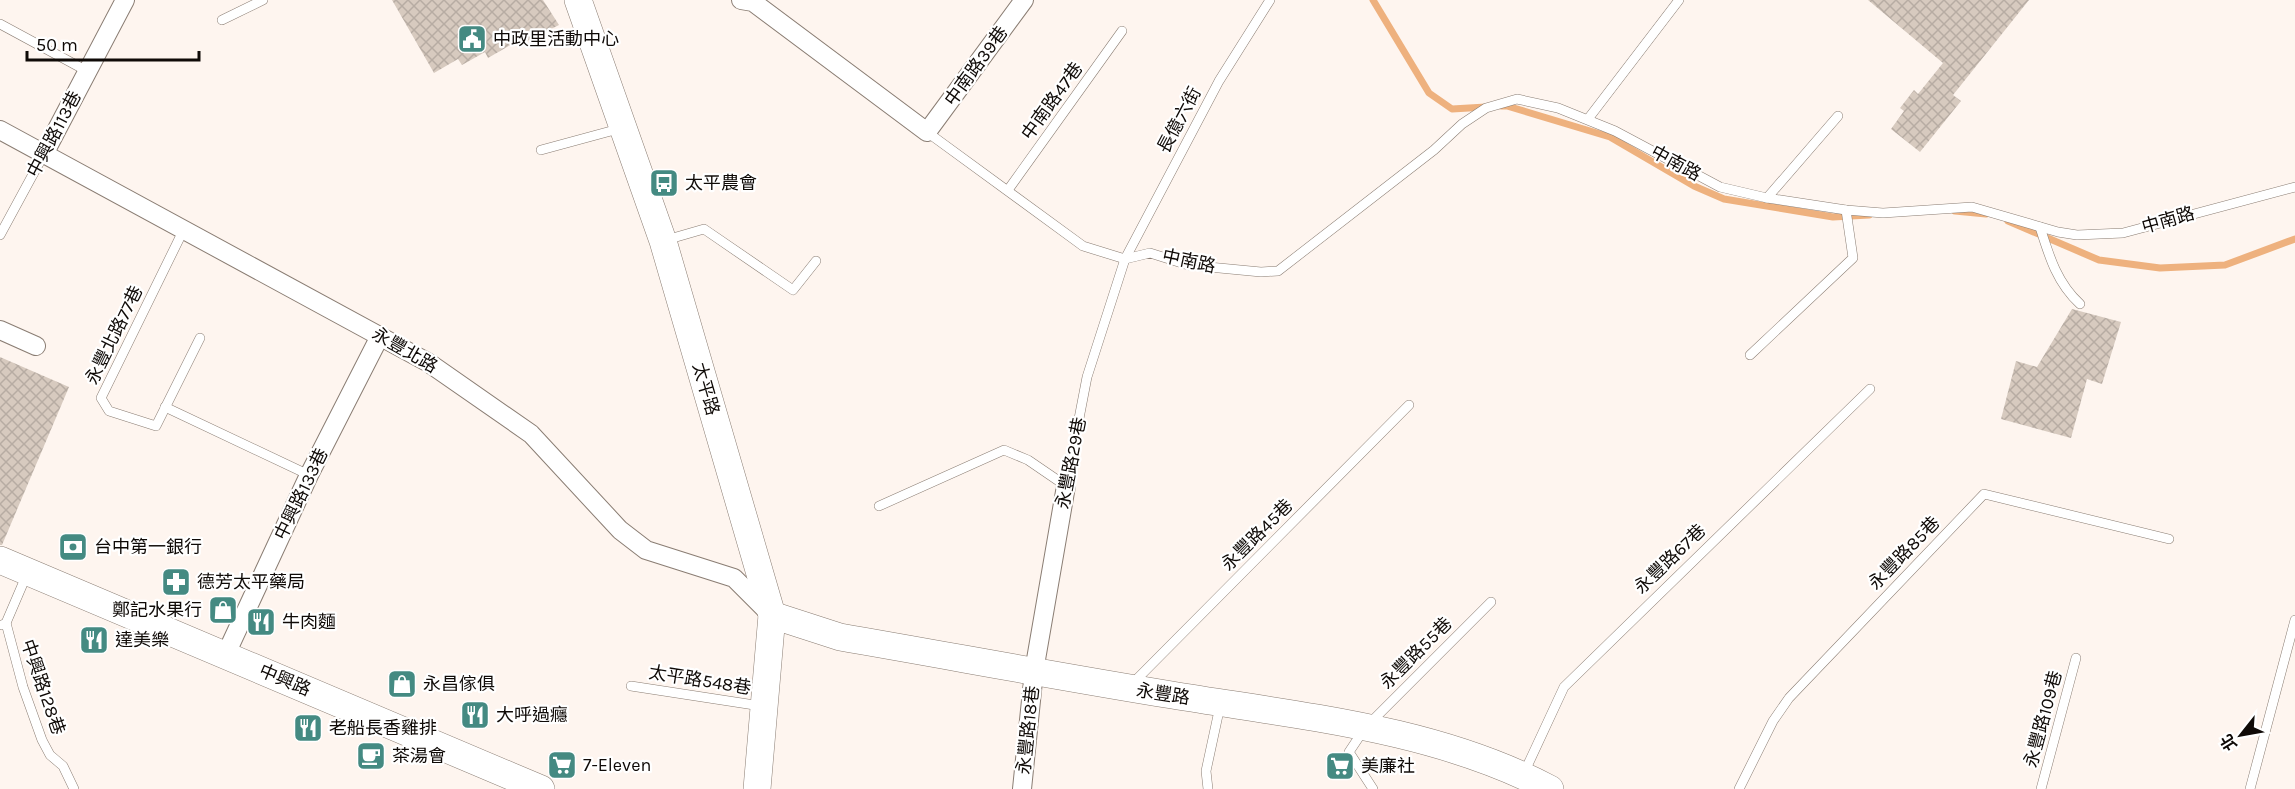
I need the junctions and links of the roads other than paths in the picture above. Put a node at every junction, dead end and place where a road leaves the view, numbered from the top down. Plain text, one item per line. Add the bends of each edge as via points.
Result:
1 (125, 0) edge
2 (263, 0) edge
3 (578, 0) edge
4 (741, 0) edge
5 (1024, 0) edge
6 (1270, 0) edge
7 (1679, 0) edge
8 (222, 20) dead end
9 (0, 24) edge
10 (1122, 31) dead end
11 (87, 71) junction
12 (1838, 116) dead end
13 (1588, 119) junction
14 (624, 127) junction
15 (0, 130) edge
16 (927, 132) junction
17 (541, 150) dead end
18 (44, 154) junction
19 (2295, 187) edge
20 (1008, 190) junction
21 (1767, 198) junction
22 (1846, 210) junction
23 (2040, 227) junction
24 (184, 229) junction
25 (0, 235) edge
26 (663, 241) junction
27 (1125, 260) junction
28 (816, 261) dead end
29 (2080, 304) dead end
30 (0, 330) edge
31 (380, 336) junction
32 (200, 338) dead end
33 (36, 346) dead end
34 (1750, 355) dead end
35 (1870, 389) dead end
36 (1409, 405) dead end
37 (165, 407) junction
38 (309, 476) junction
39 (1066, 486) junction
40 (879, 506) dead end
41 (2169, 539) dead end
42 (0, 560) edge
43 (28, 572) junction
44 (1491, 602) dead end
45 (772, 615) junction
46 (2295, 620) edge
47 (3, 624) edge
48 (226, 654) junction
49 (2076, 658) dead end
50 (1034, 671) junction
51 (631, 686) dead end
52 (1128, 688) junction
53 (1221, 703) junction
54 (764, 706) junction
55 (1365, 728) junction
56 (1523, 775) junction
57 (537, 788) edge
58 (74, 789) edge
59 (758, 789) edge
60 (1022, 789) edge
61 (1208, 789) edge
62 (1372, 789) edge
63 (1550, 789) edge
64 (1739, 789) edge
65 (2041, 789) edge
66 (2250, 789) edge

1 - 11 street, 中興路113巷
2 - 8 lane
3 - 14 street, 太平路
4 - 16 street, 中南路 via 753,2
5 - 16 street, 中南路39巷
6 - 27 lane, 長億六街 via 1214,90
7 - 13 lane
9 - 11 lane
10 - 20 lane, 中南路47巷
11 - 18 street, 中興路113巷
12 - 21 lane
13 - 21 lane, 中南路 via 1647,146 1720,187
13 - 27 lane, 中南路 via 1517,99 1486,108 1278,271 1188,265 1150,253
14 - 17 lane
14 - 26 street, 太平路
15 - 18 street, 永豐北路
16 - 20 lane, 中南路
18 - 24 street, 永豐北路
18 - 25 lane, 中興路113巷
19 - 23 lane, 中南路 via 2123,233 2077,236
20 - 27 lane, 中南路 via 1083,246
21 - 22 lane, 中南路
22 - 23 lane, 中南路 via 1883,213 1972,207
22 - 34 lane via 1853,258
23 - 29 lane via 2058,277
24 - 31 street, 永豐北路
24 - 37 lane, 永豐北路77巷 via 101,398 109,411 156,426
26 - 28 lane via 704,229 793,290
26 - 45 street, 太平路
27 - 39 lane, 永豐路29巷 via 1087,377
30 - 33 street
31 - 38 street, 中興路133巷
31 - 45 street, 永豐北路 via 468,388 531,434 620,530 646,550 734,578
32 - 37 lane
35 - 56 lane, 永豐路67巷 via 1564,687
36 - 52 lane, 永豐路45巷
37 - 38 lane
38 - 48 street, 中興路133巷
39 - 40 lane via 1028,460 1004,450
39 - 50 street, 永豐路29巷
41 - 64 lane, 永豐路85巷 via 1984,494 1789,698
42 - 43 street, 中興路
43 - 47 lane
43 - 48 street, 中興路
44 - 55 lane, 永豐路55巷
45 - 50 street, 永豐路 via 840,637
45 - 54 street, 太平路
46 - 66 lane
47 - 58 lane, 中興路128巷 via 42,740 50,755 63,766
48 - 57 street, 中興路
49 - 65 lane, 永豐路109巷
50 - 52 street, 永豐路
50 - 60 street, 永豐路18巷
51 - 54 lane, 太平路548巷
52 - 53 street, 永豐路
53 - 55 street, 永豐路
53 - 61 lane via 1206,771
54 - 59 street, 太平路
55 - 56 street, 永豐路 via 1465,752
55 - 62 lane, 永豐路55巷 via 1349,752
56 - 63 street, 永豐路

